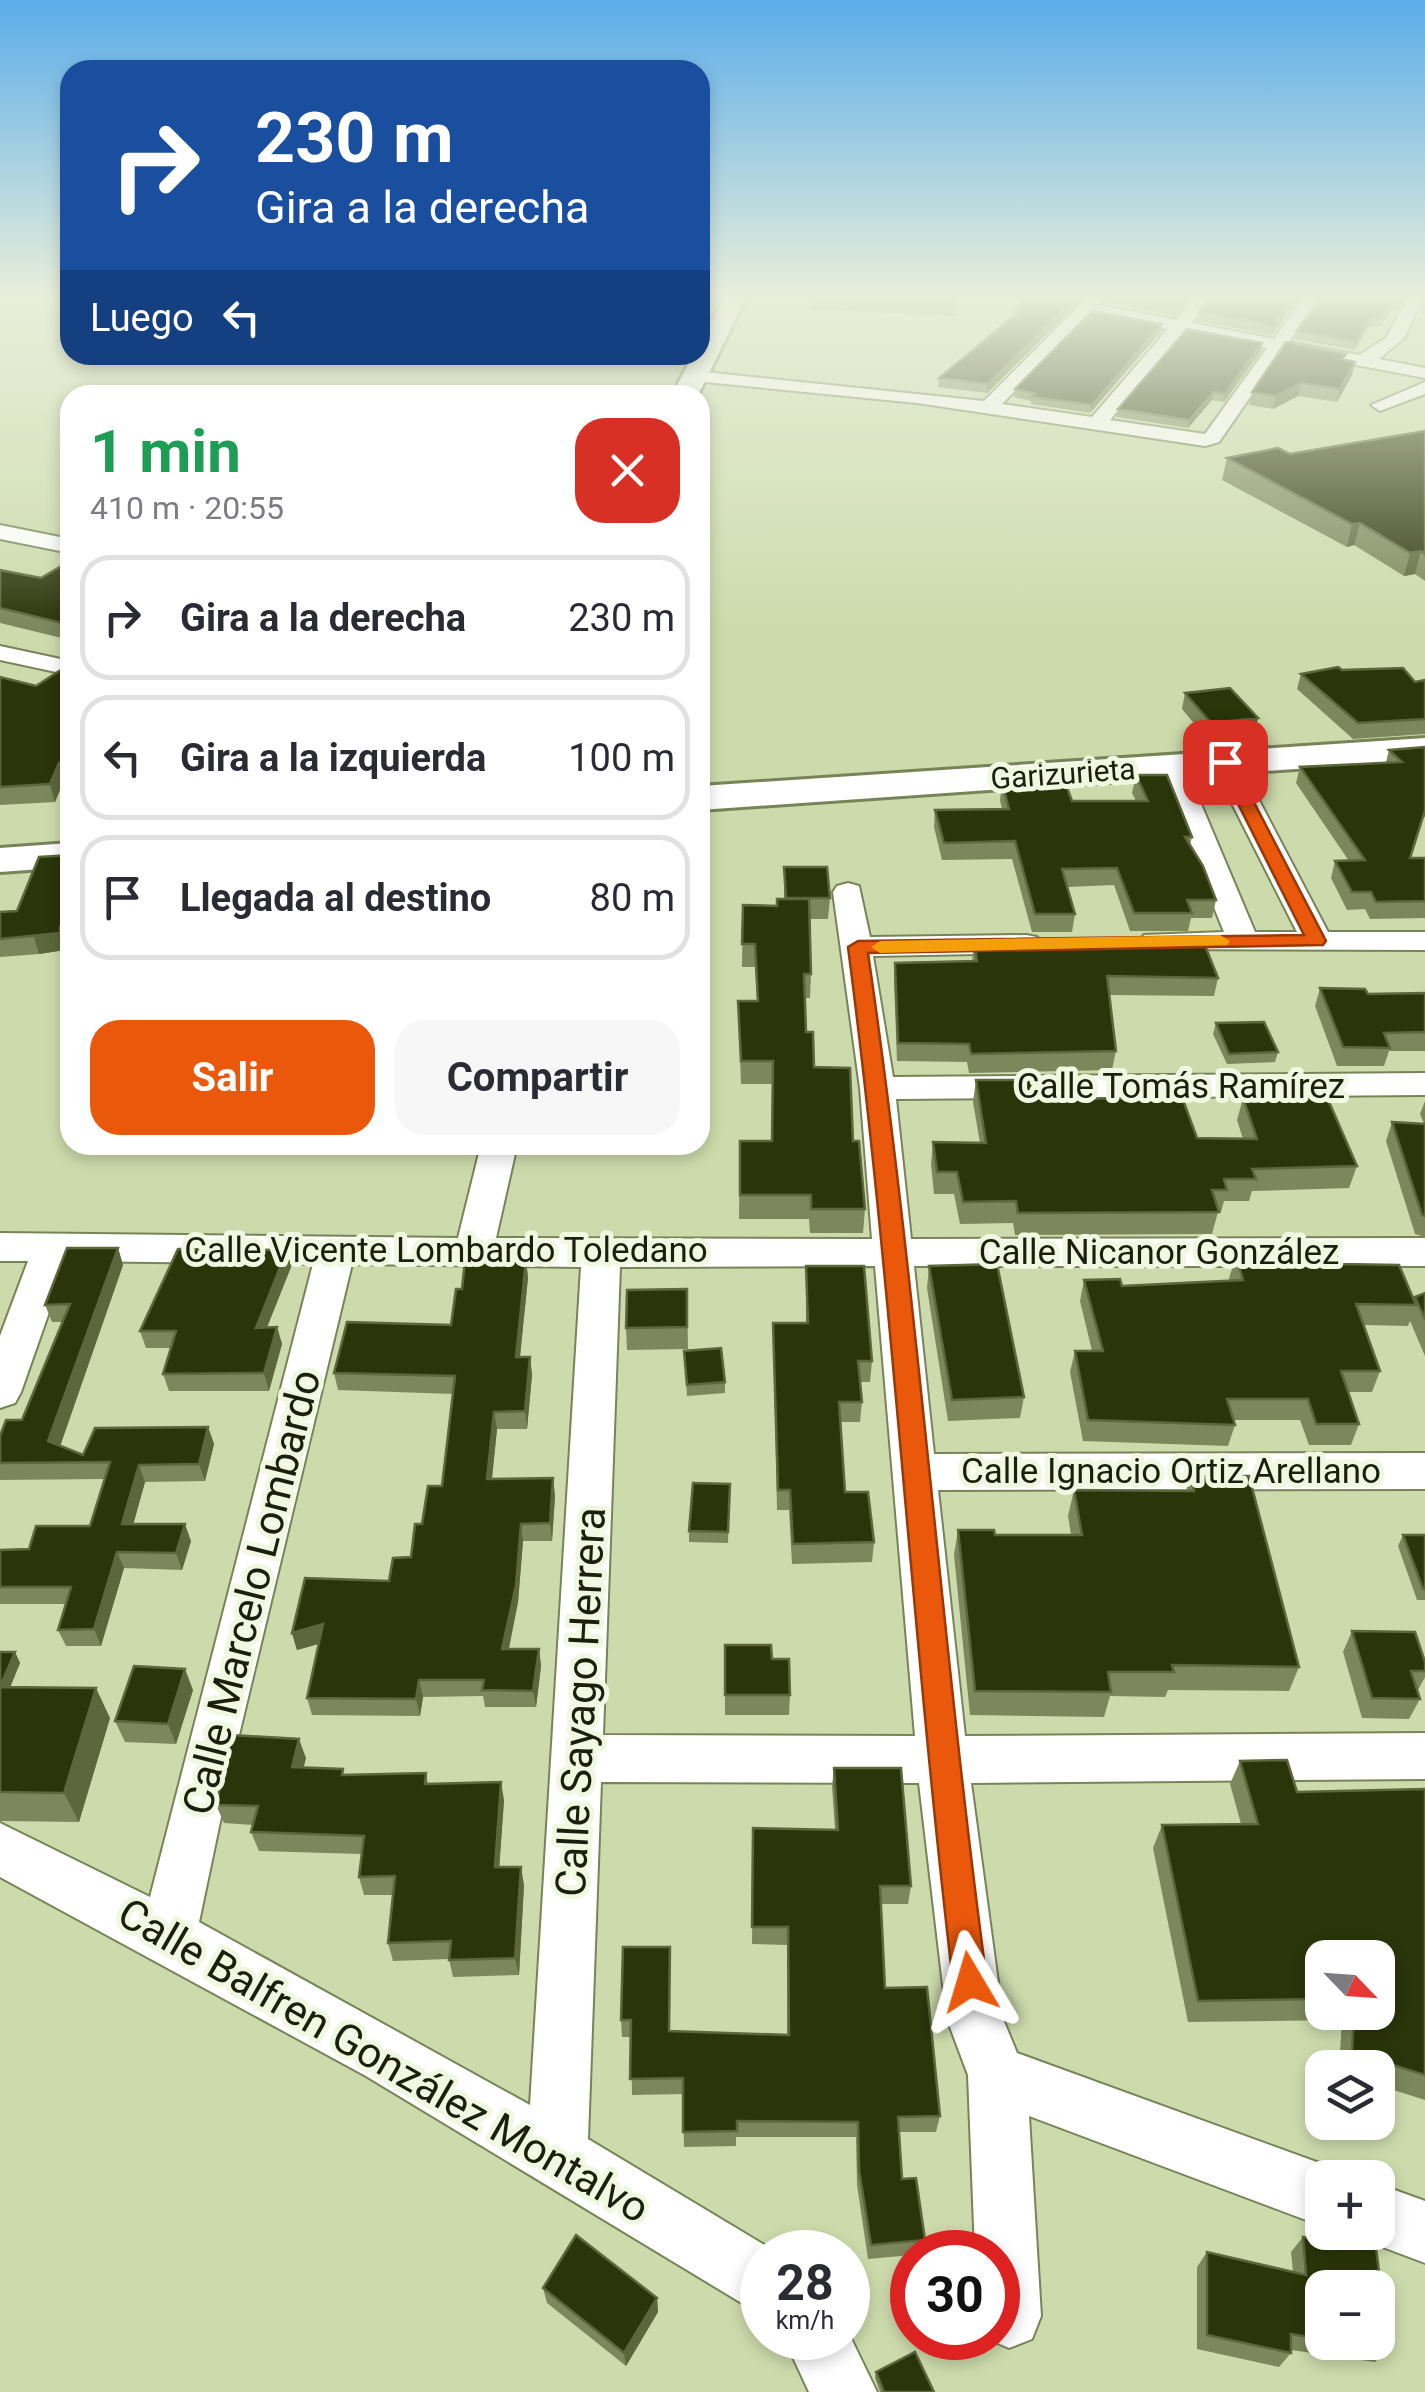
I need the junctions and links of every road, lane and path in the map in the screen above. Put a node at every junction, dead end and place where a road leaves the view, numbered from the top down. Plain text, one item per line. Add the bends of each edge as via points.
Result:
1 (973, 406) edge
2 (990, 406) edge
3 (1113, 406) edge
4 (1236, 406) edge
5 (988, 408) junction
6 (1097, 424) junction
7 (0, 532) edge
8 (60, 544) edge
9 (0, 653) edge
10 (60, 666) edge
11 (1425, 748) edge
12 (1425, 769) edge
13 (1229, 771) junction
14 (1176, 774) junction
15 (710, 797) edge
16 (710, 812) edge
17 (60, 835) edge
18 (0, 838) edge
19 (60, 856) edge
20 (0, 860) edge
21 (848, 892) dead end
22 (1425, 940) edge
23 (1243, 941) junction
24 (1317, 941) junction
25 (1128, 942) edge
26 (1051, 944) edge
27 (858, 947) junction
28 (1425, 1084) edge
29 (877, 1088) junction
30 (497, 1155) edge
31 (0, 1247) edge
32 (53, 1247) junction
33 (336, 1250) junction
34 (474, 1251) junction
35 (601, 1252) junction
36 (1425, 1252) edge
37 (893, 1253) junction
38 (0, 1392) edge
39 (1425, 1470) edge
40 (917, 1472) junction
41 (1425, 1756) edge
42 (578, 1758) junction
43 (942, 1760) junction
44 (0, 1849) edge
45 (169, 1934) junction
46 (998, 2074) junction
47 (557, 2152) junction
48 (1305, 2188) edge
49 (1395, 2221) edge
50 (1005, 2230) edge
51 (1425, 2232) edge
52 (740, 2266) edge
53 (827, 2360) edge
54 (844, 2392) edge

1 - 5 street
2 - 5 street
3 - 6 street
4 - 6 street via 1205,440
5 - 6 street
7 - 8 street
9 - 10 street
11 - 13 main road, Garizurieta
12 - 13 main road, Garizurieta
13 - 14 main road, Garizurieta
13 - 24 street
14 - 15 main road, Garizurieta
14 - 16 main road, Garizurieta
14 - 23 street
17 - 18 main road
19 - 20 main road
21 - 27 street
22 - 24 street
23 - 24 street
23 - 25 street
26 - 27 street
27 - 29 street
28 - 29 street, Calle Tomás Ramírez
29 - 37 street
30 - 34 street
31 - 32 street, Calle Vicente Lombardo Toledano
32 - 33 street, Calle Vicente Lombardo Toledano
32 - 38 street
33 - 34 street, Calle Vicente Lombardo Toledano
33 - 45 street, Calle Marcelo Lombardo
34 - 35 street, Calle Vicente Lombardo Toledano
35 - 37 street, Calle Vicente Lombardo Toledano
35 - 42 street, Calle Sayago Herrera
36 - 37 street, Calle Nicanor González
37 - 40 street
39 - 40 street, Calle Ignacio Ortiz Arellano
40 - 43 street
41 - 43 street
42 - 43 street
42 - 47 street, Calle Sayago Herrera
43 - 46 street via 975,2019
44 - 45 street, Calle Balfren González Montalvo
45 - 47 street, Calle Balfren González Montalvo
46 - 48 street
46 - 50 street
47 - 52 street, Calle Balfren González Montalvo
49 - 51 street
53 - 54 street

